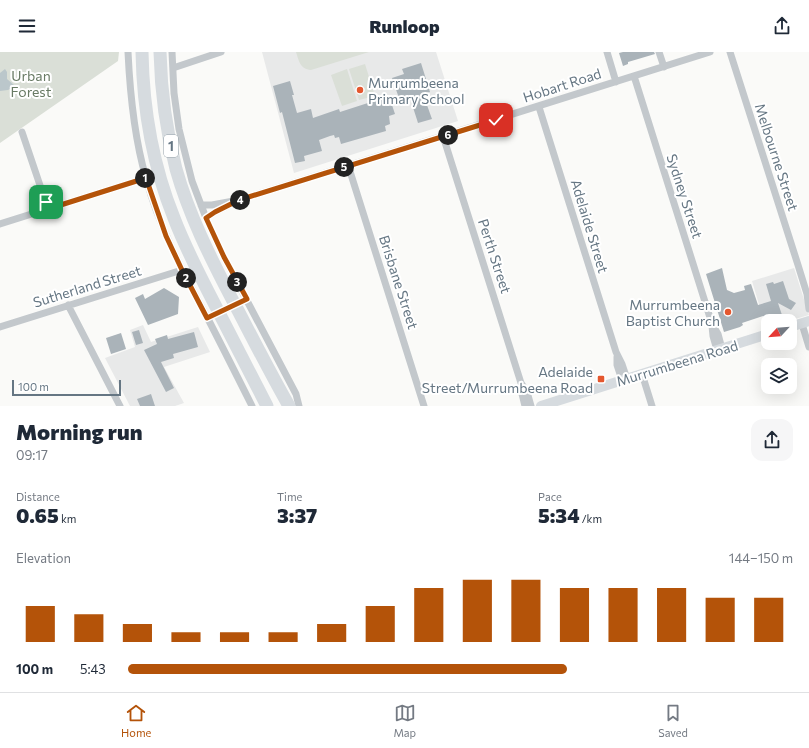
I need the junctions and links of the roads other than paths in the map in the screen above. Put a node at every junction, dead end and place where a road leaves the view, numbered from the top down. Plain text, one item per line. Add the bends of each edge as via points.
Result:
1 (128, 52) edge
2 (142, 52) edge
3 (160, 52) edge
4 (172, 52) edge
5 (221, 52) edge
6 (607, 52) edge
7 (659, 52) edge
8 (710, 52) edge
9 (730, 52) edge
10 (664, 67) junction
11 (172, 68) junction
12 (634, 76) junction
13 (616, 82) junction
14 (539, 107) junction
15 (22, 132) dead end
16 (443, 136) junction
17 (348, 165) junction
18 (146, 178) junction
19 (239, 200) junction
20 (201, 205) junction
21 (48, 209) junction
22 (206, 218) junction
23 (0, 224) edge
24 (182, 270) junction
25 (808, 296) edge
26 (247, 299) junction
27 (235, 305) junction
28 (68, 306) junction
29 (809, 309) edge
30 (213, 316) junction
31 (805, 323) edge
32 (0, 327) edge
33 (761, 336) edge
34 (809, 347) edge
35 (720, 349) junction
36 (642, 374) junction
37 (624, 379) junction
38 (521, 383) junction
39 (120, 406) edge
40 (252, 406) edge
41 (268, 406) edge
42 (289, 406) edge
43 (299, 406) edge
44 (424, 406) edge
45 (525, 406) edge
46 (532, 406) edge
47 (541, 406) edge
48 (652, 406) edge

1 - 18 street via 133,115
2 - 30 highway, 1 via 147,118 164,190
3 - 27 highway, 1 via 164,113 176,170 195,224
4 - 11 street
5 - 11 street
6 - 13 street
7 - 10 street
8 - 10 street, Hobart Road
9 - 25 street, Melbourne Street
10 - 12 street, Hobart Road
11 - 20 street via 179,129 187,164
12 - 13 street, Hobart Road
12 - 35 street, Sydney Street via 712,324 718,334
13 - 14 street, Hobart Road
14 - 16 street, Hobart Road
14 - 37 street, Adelaide Street via 616,352 622,364
15 - 21 street
16 - 17 street, Hobart Road
16 - 38 street, Perth Street
17 - 19 street, Hobart Road
17 - 44 street, Brisbane Street
18 - 21 street
18 - 24 street via 161,223
19 - 20 street, Hobart Road
19 - 22 street, Hobart Road
20 - 22 street
21 - 23 street
22 - 26 street
24 - 28 street, Sutherland Street
24 - 30 street
25 - 29 street, Melbourne Street
26 - 27 street
26 - 43 street via 296,394
27 - 30 street
27 - 42 highway, 1
28 - 32 street, Sutherland Street
28 - 39 street
30 - 40 street
30 - 41 highway, 1
31 - 34 street
33 - 35 main road, Murrumbeena Road
35 - 36 main road, Murrumbeena Road
36 - 37 main road, Murrumbeena Road
36 - 48 street
37 - 47 main road, Murrumbeena Road
38 - 45 street, Perth Street
38 - 46 street, Perth Street

